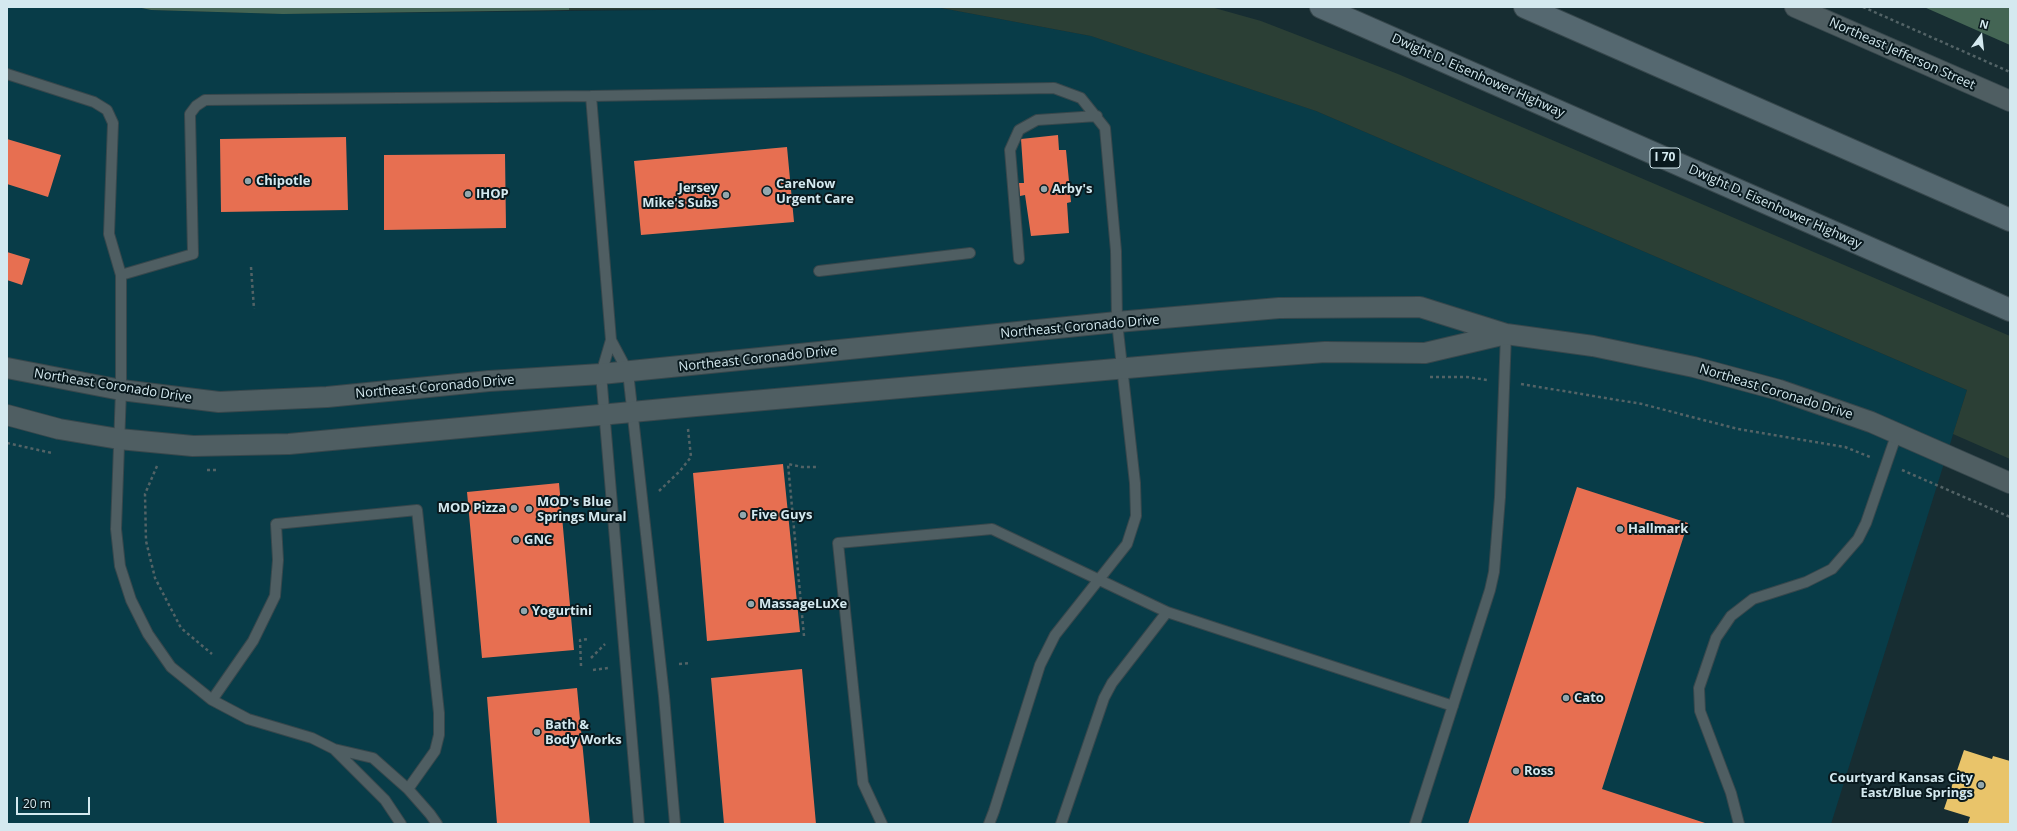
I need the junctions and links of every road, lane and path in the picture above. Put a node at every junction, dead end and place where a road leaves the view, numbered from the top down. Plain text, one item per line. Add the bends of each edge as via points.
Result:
1 (1320, 7) edge
2 (1525, 7) edge
3 (1554, 7) edge
4 (1795, 7) edge
5 (1863, 7) edge
6 (1625, 50) junction
7 (2010, 72) edge
8 (7, 74) edge
9 (591, 96) junction
10 (2010, 102) edge
11 (1097, 116) junction
12 (2010, 220) edge
13 (970, 253) dead end
14 (1019, 259) dead end
15 (251, 267) dead end
16 (819, 271) dead end
17 (121, 275) junction
18 (254, 309) dead end
19 (2010, 310) edge
20 (1117, 322) junction
21 (1506, 334) junction
22 (611, 340) junction
23 (7, 368) edge
24 (1122, 368) junction
25 (628, 372) junction
26 (601, 374) junction
27 (1429, 377) dead end
28 (1467, 377) dead end
29 (1525, 385) dead end
30 (120, 390) junction
31 (632, 412) junction
32 (7, 415) edge
33 (604, 415) junction
34 (688, 429) dead end
35 (1897, 433) junction
36 (119, 439) junction
37 (1845, 447) dead end
38 (158, 466) dead end
39 (819, 467) dead end
40 (1916, 476) dead end
41 (2010, 483) edge
42 (657, 493) dead end
43 (2010, 517) edge
44 (1100, 580) junction
45 (1167, 612) junction
46 (804, 636) dead end
47 (589, 639) dead end
48 (610, 640) dead end
49 (212, 654) dead end
50 (591, 658) dead end
51 (691, 663) dead end
52 (672, 664) dead end
53 (581, 666) dead end
54 (616, 668) dead end
55 (593, 670) dead end
56 (212, 700) junction
57 (1453, 706) junction
58 (334, 749) junction
59 (408, 789) junction
60 (401, 824) edge
61 (437, 824) edge
62 (639, 824) edge
63 (675, 824) edge
64 (882, 824) edge
65 (989, 824) edge
66 (1061, 824) edge
67 (1415, 824) edge
68 (1739, 824) edge

1 - 19 highway, Dwight D. Eisenhower Highway / I 70
2 - 6 highway
3 - 6 highway
4 - 10 street, Northeast Jefferson Street
5 - 7 path
6 - 12 highway
8 - 17 lane via 94,102 106,110 113,123 109,234
9 - 11 lane via 1054,88 1081,98
9 - 17 lane via 205,100 190,114 192,254
9 - 22 lane
11 - 14 lane via 1037,120 1019,130 1010,150
11 - 20 lane via 1105,128 1116,251
13 - 16 lane
15 - 18 path
17 - 30 lane
20 - 21 street, Northeast Coronado Drive via 1280,308 1420,307
20 - 24 lane
20 - 25 street, Northeast Coronado Drive
21 - 24 street, Northeast Coronado Drive via 1425,353 1325,352
21 - 35 street, Northeast Coronado Drive via 1593,346 1694,367 1779,390
21 - 57 lane via 1500,497 1494,572
22 - 25 lane
22 - 26 lane
23 - 30 street, Northeast Coronado Drive
24 - 31 street, Northeast Coronado Drive
24 - 44 lane via 1135,483 1136,516 1126,544
25 - 26 street, Northeast Coronado Drive
25 - 31 lane
26 - 30 street, Northeast Coronado Drive via 489,380 326,397 219,402
26 - 33 lane
27 - 28 path
29 - 37 path via 1642,404 1738,430
30 - 36 lane
31 - 33 street, Northeast Coronado Drive
31 - 63 lane via 664,696
32 - 36 street, Northeast Coronado Drive via 59,429
33 - 36 street, Northeast Coronado Drive via 289,444 193,446
33 - 62 lane
34 - 42 path via 690,457 680,471
35 - 41 street, Northeast Coronado Drive
35 - 68 lane via 1866,523 1858,539 1832,569 1806,582 1753,599 1732,616 1716,638 1699,688 1700,711 1731,793
36 - 56 lane via 116,530 120,566 131,600 148,634 171,667
38 - 49 path via 144,494 146,541 155,578 181,628
39 - 46 path via 788,464
40 - 43 path
44 - 45 lane
44 - 64 lane via 992,529 838,543 863,783
44 - 65 lane via 1055,635 1040,665
45 - 57 lane
45 - 66 lane via 1112,683 1104,698
47 - 53 path via 580,640
48 - 50 path
51 - 52 path
54 - 55 path
56 - 58 lane via 248,718 312,738
56 - 59 lane via 253,641 275,596 278,560 276,524 417,510 439,713 439,735 435,752
57 - 67 lane
58 - 59 lane via 373,758
58 - 60 lane via 385,800
59 - 61 lane

